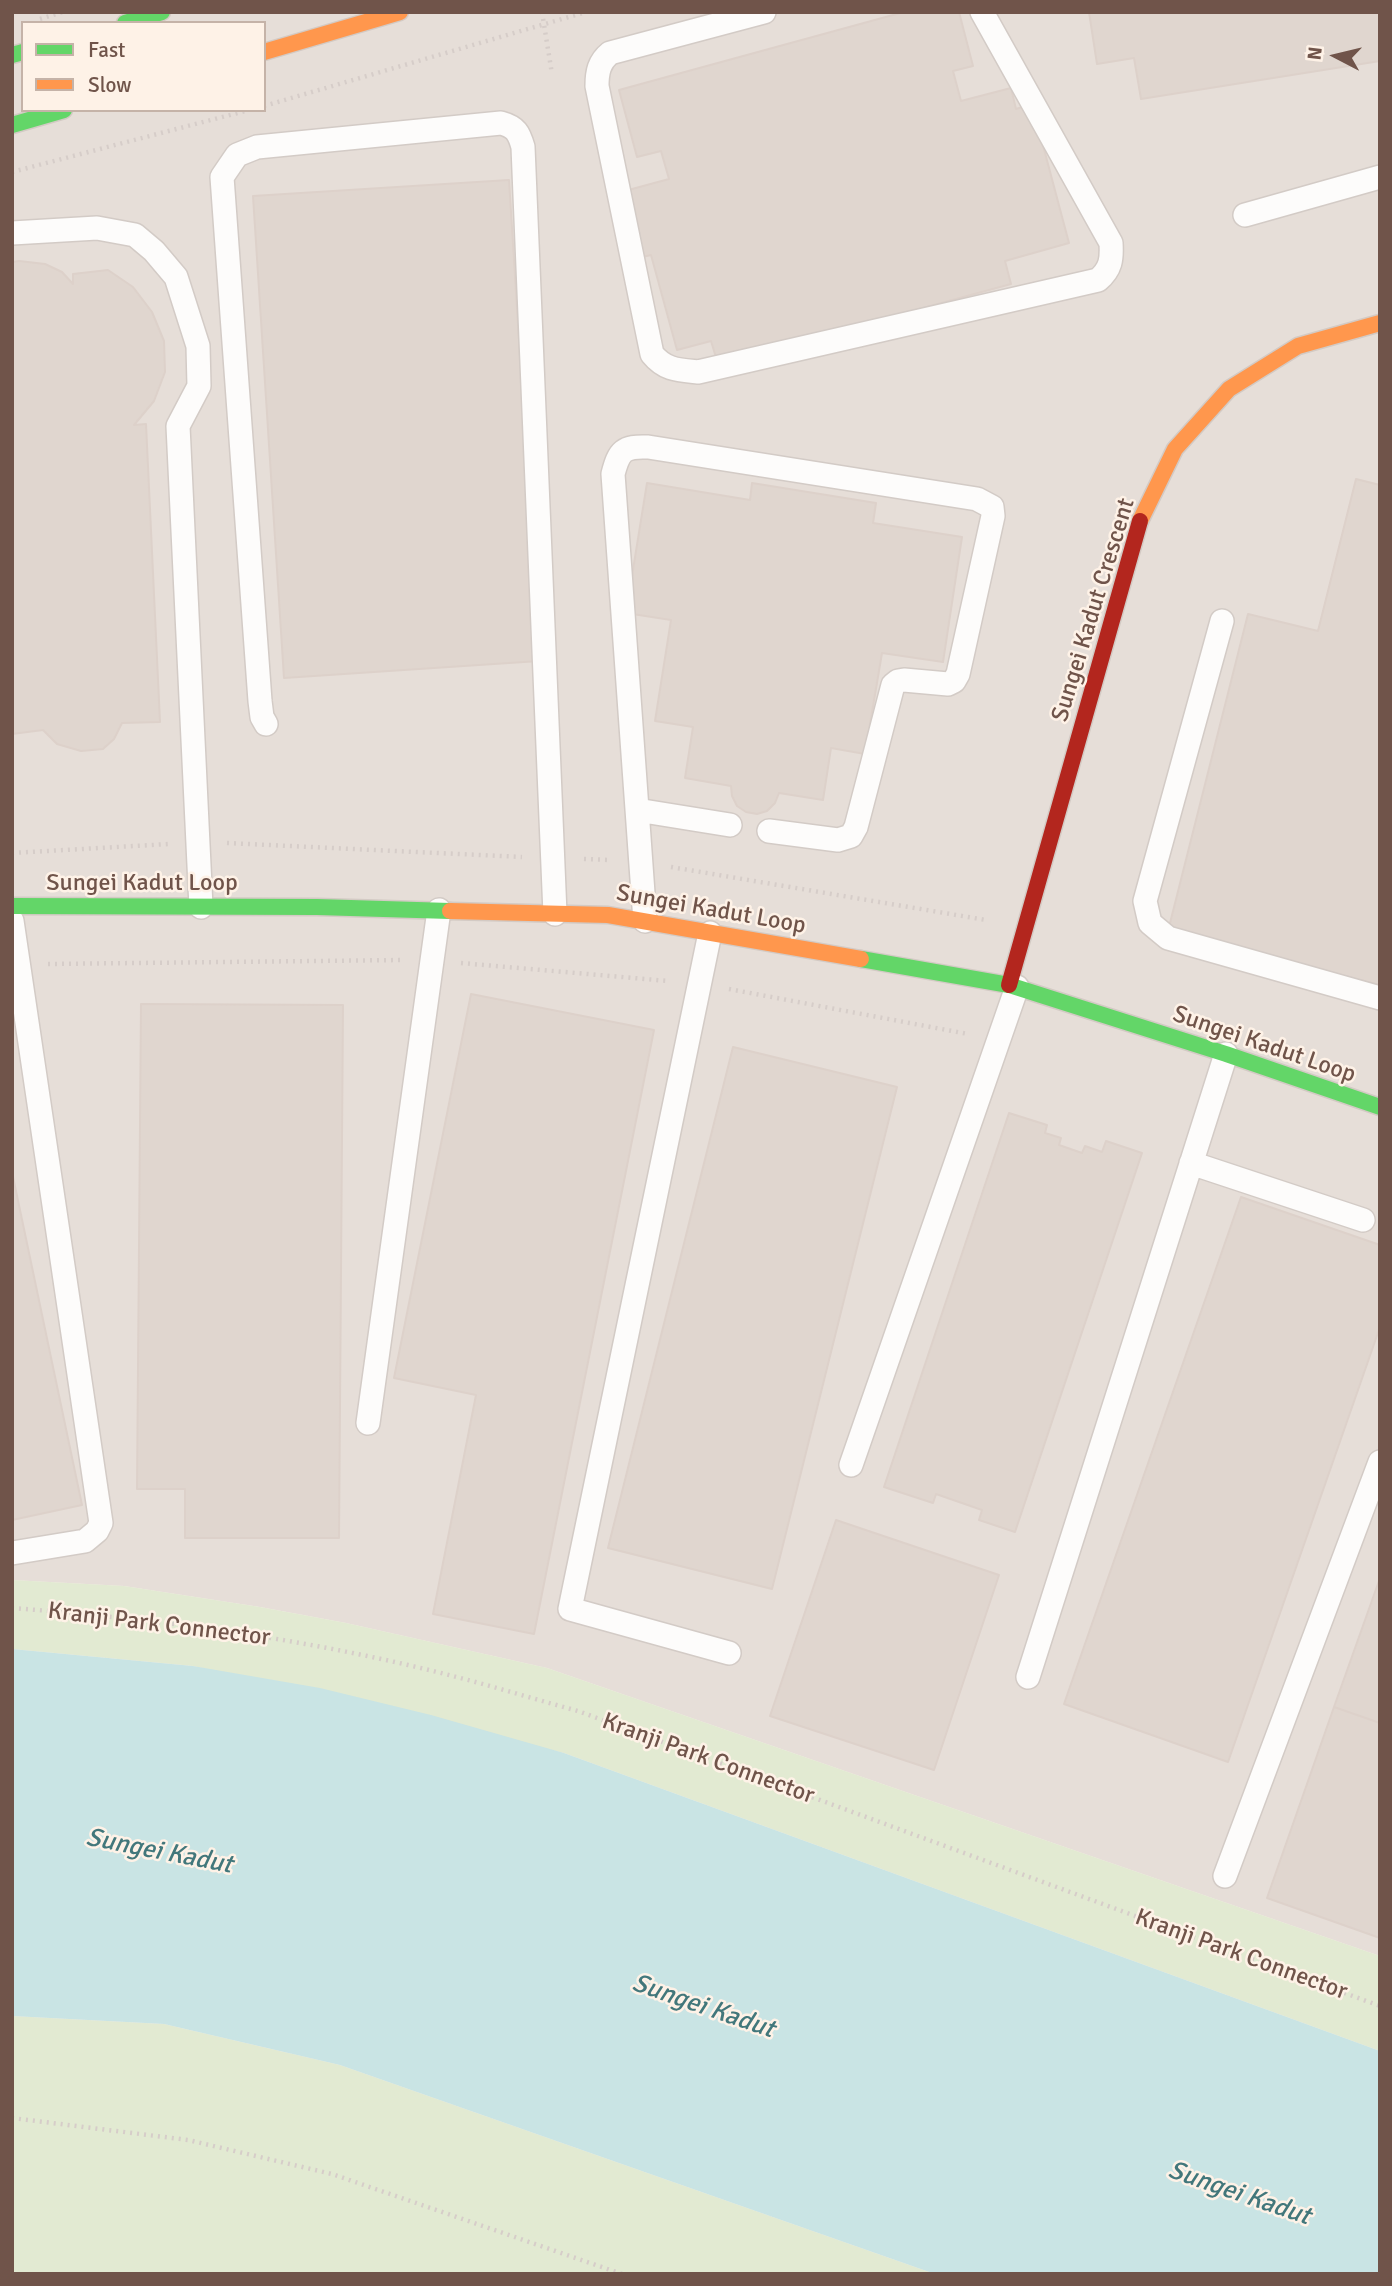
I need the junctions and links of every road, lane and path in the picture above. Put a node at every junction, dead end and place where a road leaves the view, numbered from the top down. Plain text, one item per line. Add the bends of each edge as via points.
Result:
1 (162, 12) edge
2 (400, 12) edge
3 (542, 12) edge
4 (586, 12) edge
5 (764, 12) edge
6 (982, 12) edge
7 (132, 21) edge
8 (544, 24) junction
9 (266, 51) edge
10 (552, 74) dead end
11 (266, 105) edge
12 (57, 112) edge
13 (242, 112) edge
14 (12, 125) edge
15 (12, 172) edge
16 (1380, 177) edge
17 (1245, 215) dead end
18 (12, 233) edge
19 (1380, 323) edge
20 (1222, 621) dead end
21 (266, 724) dead end
22 (637, 810) junction
23 (730, 825) dead end
24 (769, 831) dead end
25 (12, 906) edge
26 (201, 907) junction
27 (439, 910) junction
28 (555, 914) junction
29 (12, 921) edge
30 (645, 921) junction
31 (710, 933) junction
32 (432, 960) junction
33 (18, 965) junction
34 (700, 984) junction
35 (1013, 986) junction
36 (1380, 998) edge
37 (999, 1040) junction
38 (1226, 1054) junction
39 (1380, 1107) edge
40 (1191, 1163) junction
41 (1363, 1220) dead end
42 (368, 1423) dead end
43 (1380, 1462) edge
44 (851, 1465) dead end
45 (12, 1553) edge
46 (12, 1608) edge
47 (729, 1653) dead end
48 (1028, 1677) dead end
49 (1225, 1876) dead end
50 (1380, 2006) edge
51 (12, 2118) edge
52 (622, 2274) edge

1 - 7 street
2 - 9 street
3 - 8 path
4 - 8 path
5 - 6 lane via 610,53 597,73 652,354 675,370 698,372 1098,280 1106,274 1111,243
8 - 10 path
8 - 11 path
12 - 14 street
13 - 15 path
16 - 17 lane
18 - 26 lane via 96,228 135,235 176,277 198,346 199,386 178,426
19 - 35 street, Sungei Kadut Crescent via 1298,345 1229,389 1175,449 1139,523
20 - 36 lane via 1145,901 1150,923 1168,939
21 - 28 lane via 222,177 237,155 257,147 513,126 523,147
22 - 23 lane
22 - 24 lane via 612,474 623,451 648,447 985,501 993,516 954,681 904,680 893,685 852,836 838,840
22 - 30 lane
25 - 26 street, Sungei Kadut Loop
26 - 27 street, Sungei Kadut Loop
27 - 28 street, Sungei Kadut Loop
27 - 32 lane
28 - 30 street, Sungei Kadut Loop
29 - 33 lane
30 - 31 street, Sungei Kadut Loop
31 - 34 lane
31 - 35 street, Sungei Kadut Loop
32 - 33 path
32 - 34 path
32 - 42 lane
33 - 45 lane via 101,1523 85,1541
34 - 37 path
34 - 47 lane via 570,1609
35 - 37 lane
35 - 38 street, Sungei Kadut Loop
37 - 44 lane
38 - 39 street, Sungei Kadut Loop
38 - 40 lane
40 - 41 lane
40 - 48 lane
43 - 49 lane
46 - 50 path, Kranji Park Connector via 197,1626 328,1648 578,1711
51 - 52 path via 188,2140 332,2174

